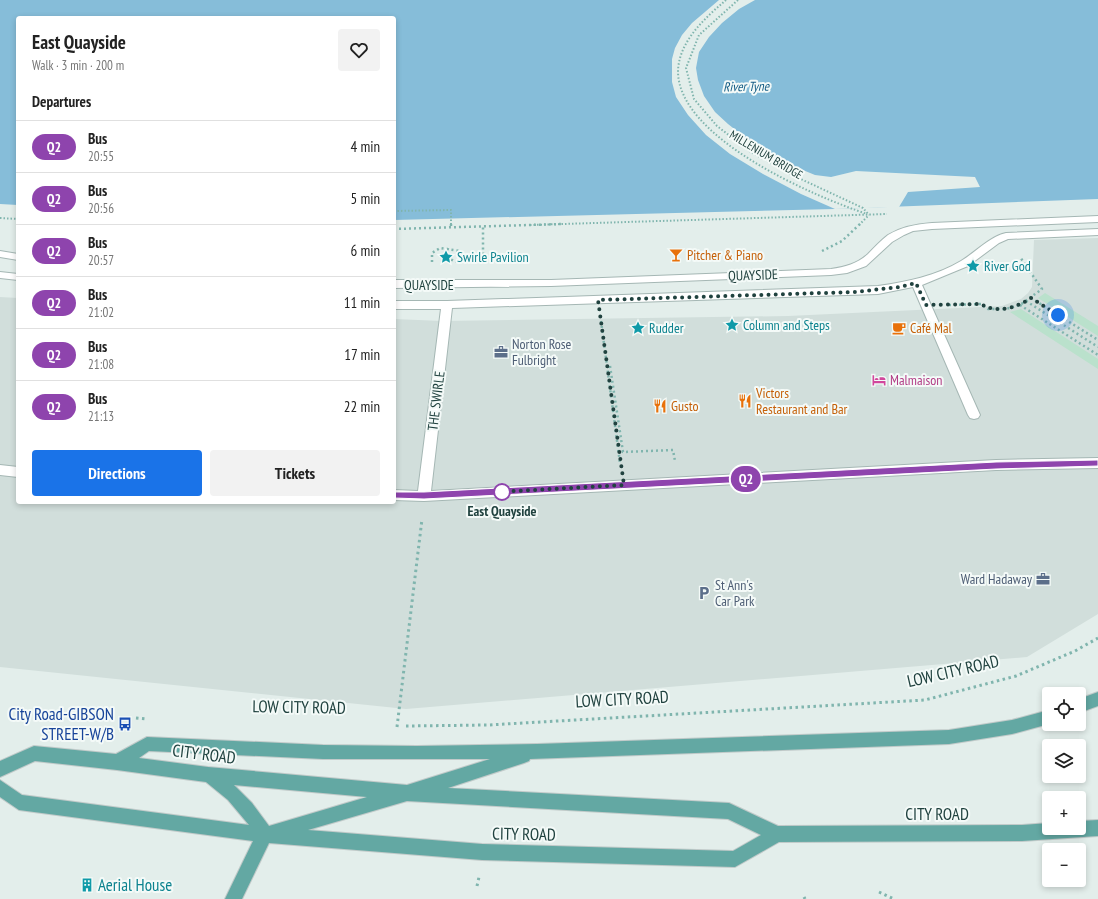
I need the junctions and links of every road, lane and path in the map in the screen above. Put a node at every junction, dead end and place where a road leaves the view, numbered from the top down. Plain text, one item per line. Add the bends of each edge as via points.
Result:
1 (726, 0) edge
2 (738, 0) edge
3 (396, 211) edge
4 (869, 215) junction
5 (0, 218) edge
6 (1098, 218) edge
7 (16, 219) edge
8 (451, 228) junction
9 (396, 229) edge
10 (1098, 232) edge
11 (448, 248) dead end
12 (818, 253) dead end
13 (0, 254) edge
14 (16, 257) edge
15 (446, 257) dead end
16 (0, 275) edge
17 (16, 277) edge
18 (916, 283) junction
19 (396, 284) edge
20 (1042, 289) dead end
21 (1031, 298) junction
22 (598, 300) junction
23 (1026, 301) junction
24 (396, 305) edge
25 (926, 305) junction
26 (1020, 305) junction
27 (447, 306) junction
28 (1098, 340) edge
29 (1098, 347) edge
30 (1098, 355) edge
31 (610, 366) dead end
32 (974, 415) dead end
33 (1098, 463) edge
34 (0, 470) edge
35 (16, 472) edge
36 (679, 482) junction
37 (624, 485) junction
38 (396, 495) edge
39 (424, 496) junction
40 (1098, 638) edge
41 (1098, 699) edge
42 (1086, 703) edge
43 (136, 718) dead end
44 (151, 719) dead end
45 (1042, 719) edge
46 (390, 727) dead end
47 (397, 727) junction
48 (537, 751) junction
49 (117, 762) junction
50 (0, 769) edge
51 (208, 775) junction
52 (0, 788) edge
53 (407, 793) junction
54 (1098, 828) edge
55 (777, 834) junction
56 (265, 835) junction
57 (479, 877) dead end
58 (477, 886) dead end
59 (879, 892) dead end
60 (233, 899) edge
61 (894, 899) edge

1 - 4 path, MILLENIUM BRIDGE via 693,30 685,44 678,74 685,100 703,124 737,150 779,175 850,209
2 - 4 path via 715,16 691,47 685,72 694,100 710,122 751,152 863,208
3 - 8 path via 451,210
4 - 8 path
4 - 12 path via 842,241
5 - 7 path
6 - 19 street, QUAYSIDE via 913,228 895,235 859,265 831,272 544,284
8 - 9 path
10 - 18 street, QUAYSIDE via 1006,236 964,264
11 - 15 path
13 - 14 street
16 - 17 street
18 - 22 street, QUAYSIDE via 855,292
18 - 25 street
20 - 21 path
21 - 23 path
21 - 28 path
22 - 27 street, QUAYSIDE
22 - 37 path
23 - 26 path
23 - 29 path
24 - 27 street, QUAYSIDE
25 - 26 path via 981,304 988,309 1006,309
25 - 32 street
26 - 30 path
27 - 39 street, THE SWIRLE
31 - 36 path via 623,452 673,450
33 - 36 street
34 - 35 street
36 - 37 street
37 - 39 street
38 - 39 street
39 - 47 path
40 - 47 path, LOW CITY ROAD via 1075,651 1016,676 925,700 488,725
41 - 42 main road
43 - 44 path
45 - 48 main road via 998,730 949,737
46 - 47 path, LOW CITY ROAD
48 - 49 main road via 323,752 147,744
48 - 53 main road
49 - 50 main road via 34,753
49 - 51 main road, CITY ROAD
51 - 53 main road, CITY ROAD
51 - 56 main road via 243,803
52 - 56 main road, CITY ROAD via 19,802
53 - 55 main road, CITY ROAD via 729,812
53 - 56 main road, CITY ROAD
54 - 55 main road, CITY ROAD via 1022,833
55 - 56 main road, CITY ROAD via 735,859 482,852
56 - 60 main road
57 - 58 path
59 - 61 path

